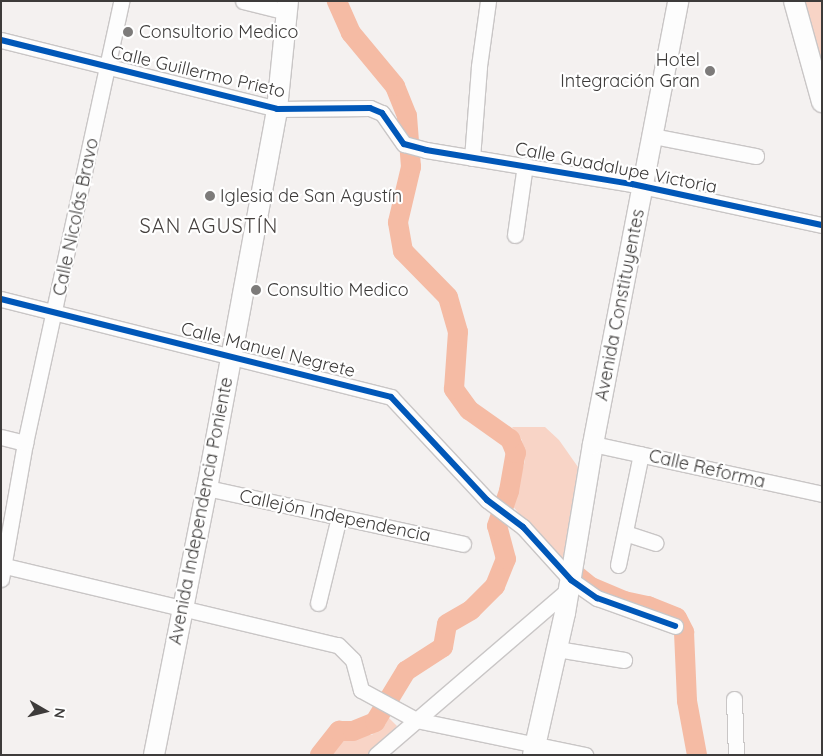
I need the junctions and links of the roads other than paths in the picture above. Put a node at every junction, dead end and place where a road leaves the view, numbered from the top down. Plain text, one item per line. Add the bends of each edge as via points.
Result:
1 (121, 1) edge
2 (243, 1) edge
3 (488, 1) edge
4 (678, 1) edge
5 (794, 1) edge
6 (287, 7) edge
7 (1, 40) edge
8 (107, 65) junction
9 (822, 102) edge
10 (277, 109) junction
11 (653, 136) junction
12 (404, 144) joint
13 (756, 156) dead end
14 (472, 158) junction
15 (524, 166) junction
16 (644, 187) junction
17 (822, 225) edge
18 (515, 235) dead end
19 (1, 299) edge
20 (56, 314) junction
21 (231, 356) junction
22 (1, 438) edge
23 (25, 443) junction
24 (593, 444) junction
25 (641, 454) junction
26 (208, 488) junction
27 (822, 494) edge
28 (339, 517) junction
29 (625, 533) junction
30 (655, 542) dead end
31 (463, 544) dead end
32 (618, 565) dead end
33 (2, 570) edge
34 (571, 584) junction
35 (318, 603) dead end
36 (181, 606) junction
37 (675, 626) dead end
38 (557, 649) junction
39 (624, 660) dead end
40 (734, 700) dead end
41 (416, 720) junction
42 (534, 749) edge
43 (154, 755) edge
44 (376, 755) edge
45 (585, 755) edge
46 (736, 755) edge

1 - 8 street, Calle Nicolás Bravo
2 - 6 street
3 - 14 street
4 - 11 main road, Avenida Constituyentes
5 - 9 main road
6 - 10 main road, Avenida Independencia Poniente
7 - 8 street, Calle Guillermo Prieto
8 - 10 street, Calle Guillermo Prieto
8 - 20 street, Calle Nicolás Bravo
10 - 12 street, Calle Guillermo Prieto via 377,109
10 - 21 main road, Avenida Independencia Poniente
11 - 13 street
11 - 16 main road, Avenida Constituyentes
12 - 14 street, Calle Guadalupe Victoria
14 - 15 street, Calle Guadalupe Victoria
15 - 16 street, Calle Guadalupe Victoria
15 - 18 street
16 - 17 street, Calle Guadalupe Victoria
16 - 24 main road, Avenida Constituyentes
19 - 20 street, Calle Manuel Negrete
20 - 21 street, Calle Manuel Negrete
20 - 23 street, Calle Nicolás Bravo
21 - 26 main road, Avenida Independencia Poniente
21 - 34 street, Calle Manuel Negrete via 391,396 487,500 507,513
22 - 23 street
23 - 33 street, Calle Nicolás Bravo
24 - 25 street, Calle Reforma
24 - 34 main road, Avenida Constituyentes
25 - 27 street, Calle Reforma
25 - 29 street
26 - 28 street, Callejón Independencia
26 - 36 main road, Avenida Independencia Poniente
28 - 31 street, Callejón Independencia
28 - 35 street
29 - 30 street
29 - 32 street
33 - 36 street
34 - 37 street via 597,598
34 - 38 main road, Avenida Constituyentes
34 - 41 street
36 - 41 street via 343,648 353,660 361,690
36 - 43 main road, Avenida Independencia Poniente
38 - 39 street
38 - 42 main road, Avenida Constituyentes
40 - 46 street
41 - 42 street
41 - 44 street
42 - 45 street

